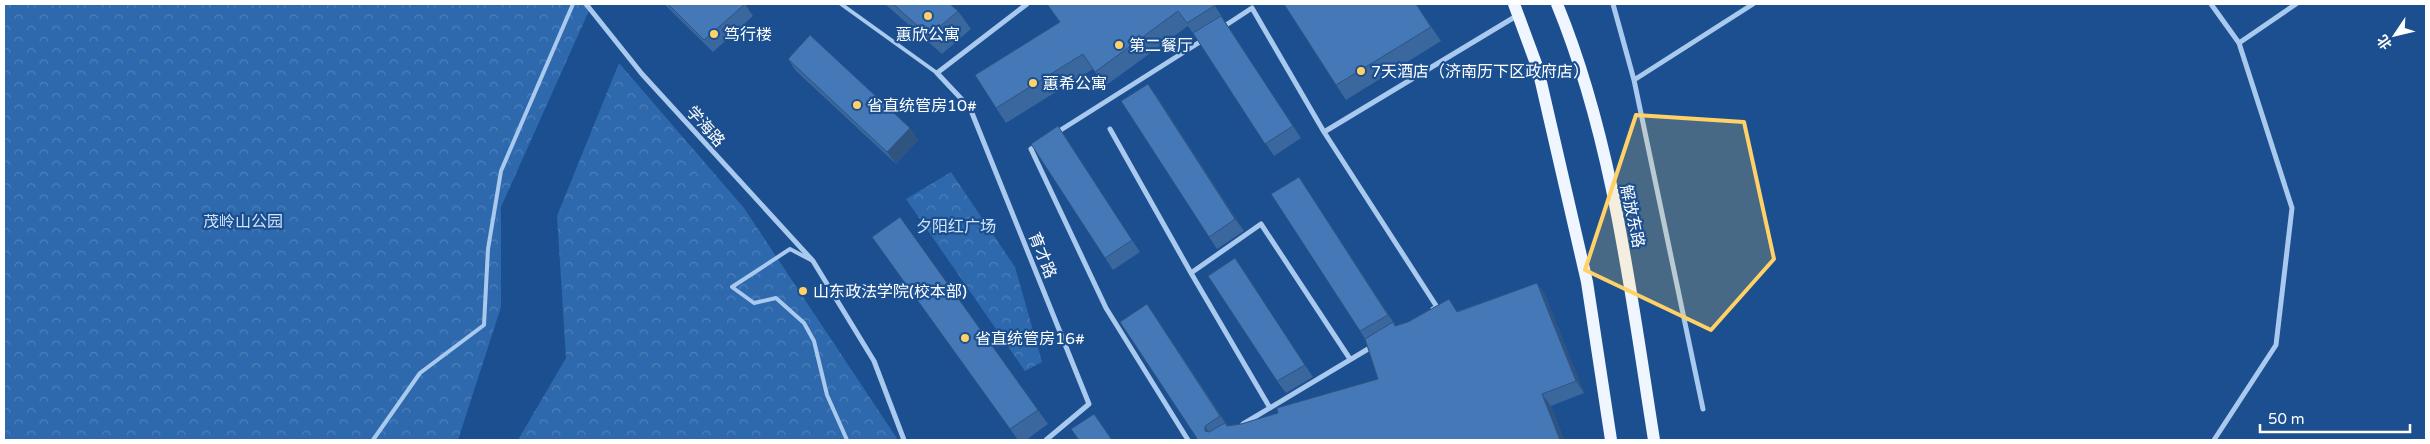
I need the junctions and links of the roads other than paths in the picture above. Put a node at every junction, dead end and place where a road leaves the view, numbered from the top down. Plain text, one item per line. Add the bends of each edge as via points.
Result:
1 (572, 4) edge
2 (586, 4) edge
3 (841, 4) edge
4 (1026, 4) edge
5 (1557, 4) edge
6 (1613, 4) edge
7 (1753, 4) edge
8 (2212, 4) edge
9 (2296, 4) edge
10 (1516, 9) edge
11 (1220, 29) edge
12 (1212, 34) edge
13 (2239, 43) junction
14 (937, 73) junction
15 (1634, 80) junction
16 (1110, 129) dead end
17 (1324, 132) junction
18 (813, 261) junction
19 (1191, 273) junction
20 (1430, 312) edge
21 (1382, 340) edge
22 (1350, 359) junction
23 (1270, 408) junction
24 (1703, 409) dead end
25 (1240, 426) edge
26 (373, 440) edge
27 (847, 440) edge
28 (904, 440) edge
29 (1046, 440) edge
30 (1188, 440) edge
31 (1611, 440) edge
32 (1654, 440) edge
33 (2214, 440) edge

1 - 26 lane via 501,171 488,249 484,325 420,374
2 - 18 street, 学海路 via 642,74
3 - 14 lane, 育才路
4 - 14 street
5 - 32 main road, 解放东路 via 1590,95 1626,259
6 - 15 street
7 - 15 street
8 - 13 street
9 - 13 street
10 - 17 street
10 - 31 main road via 1538,69 1587,282
11 - 17 street via 1252,8
12 - 30 street via 1032,149 1106,308
13 - 33 street via 2292,208 2276,345
14 - 29 street, 育才路 via 970,108 1089,404
15 - 24 street
16 - 19 street
17 - 20 street via 1437,307
18 - 27 lane via 790,249 732,287 754,303 776,298 804,323 814,341 827,395
18 - 28 street, 学海路 via 874,361
19 - 22 street via 1261,224
19 - 23 street
21 - 22 street
22 - 23 street
23 - 25 street

